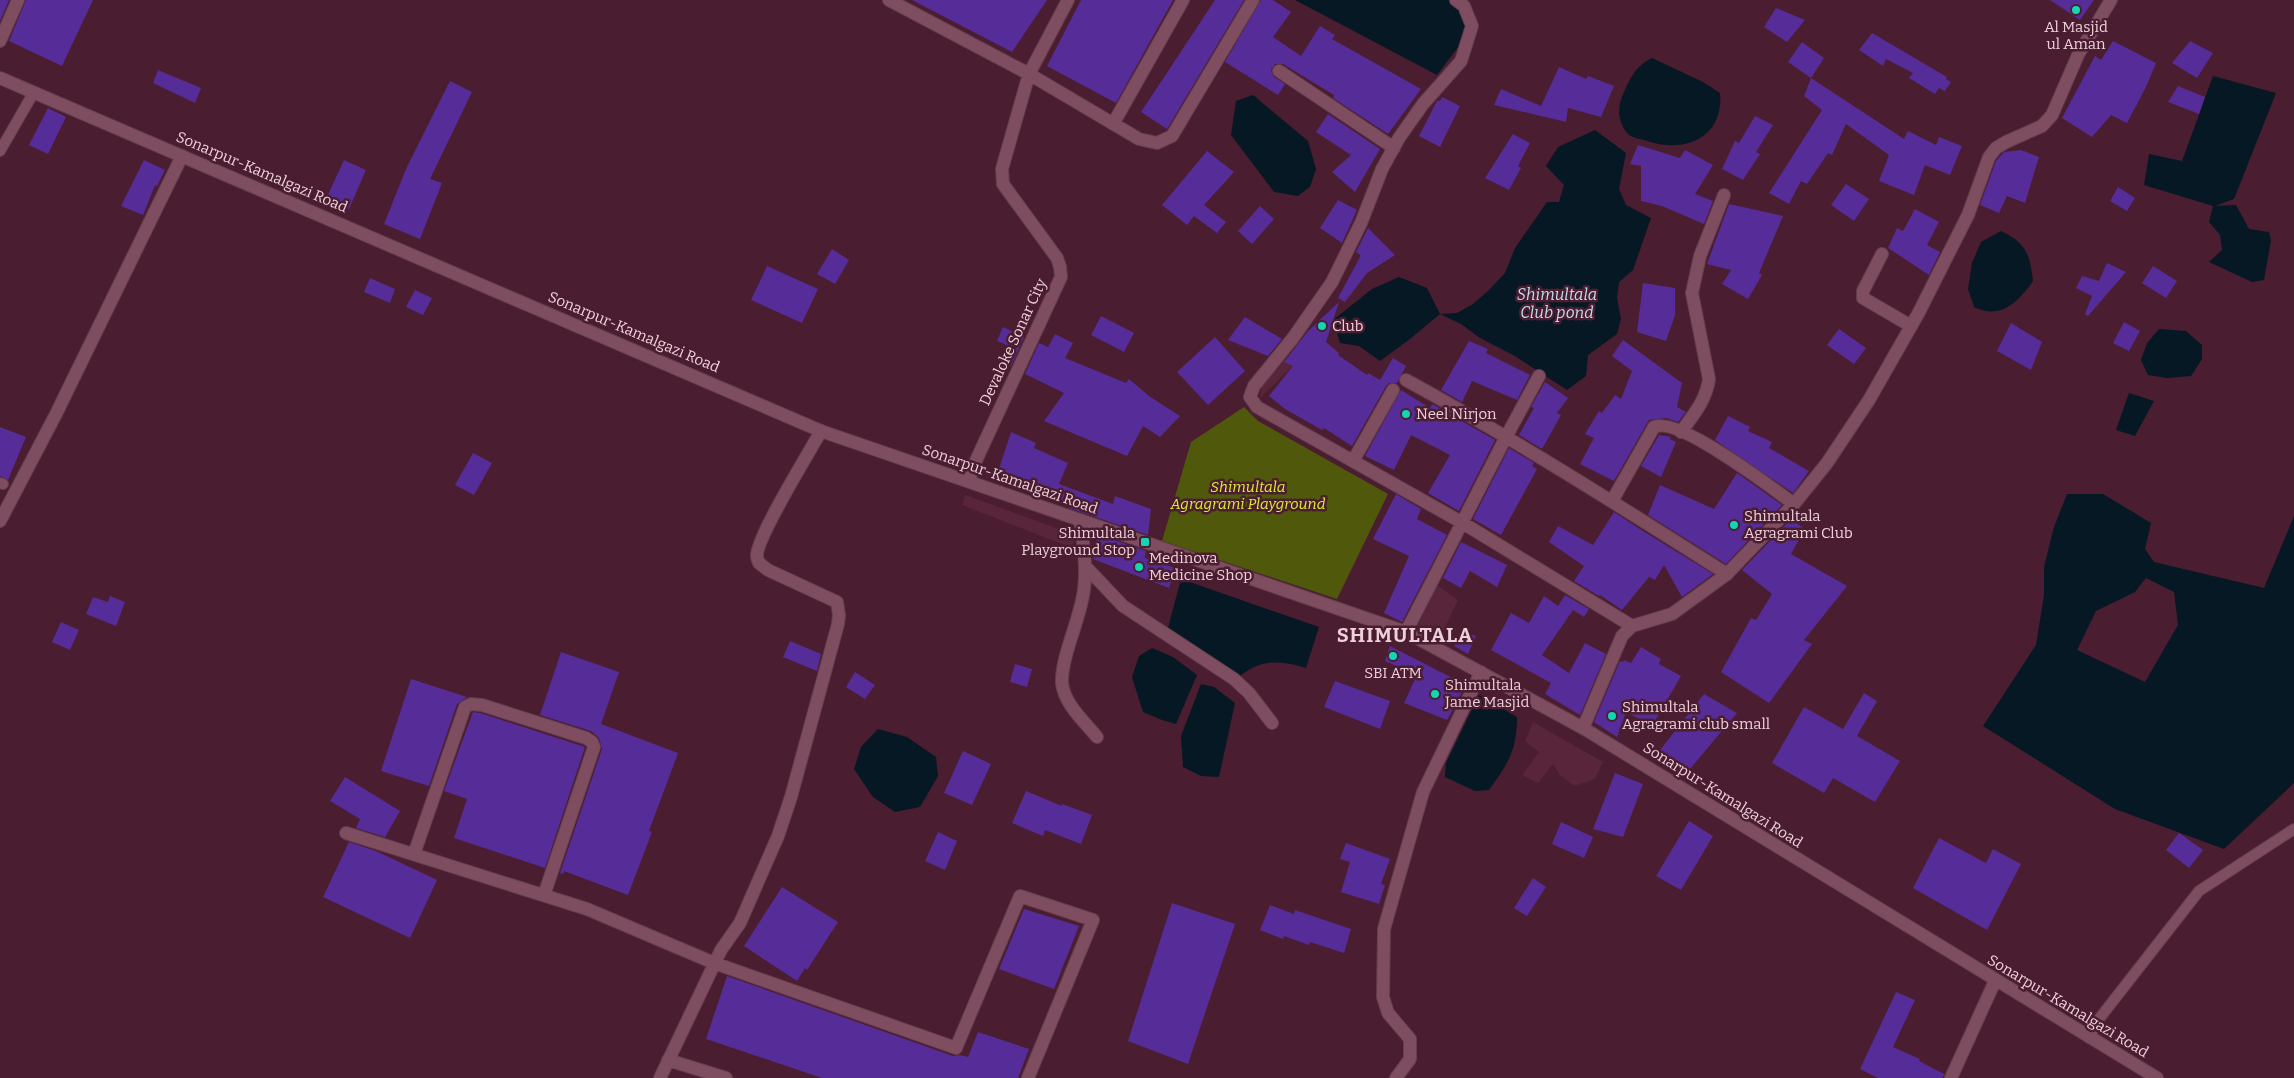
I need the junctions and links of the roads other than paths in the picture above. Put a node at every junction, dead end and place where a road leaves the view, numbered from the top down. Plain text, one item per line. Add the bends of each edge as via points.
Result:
1 (18, 0) edge
2 (889, 0) edge
3 (1068, 0) edge
4 (1183, 0) edge
5 (1253, 0) edge
6 (1456, 0) edge
7 (2112, 0) edge
8 (0, 41) edge
9 (1279, 71) dead end
10 (1029, 74) junction
11 (0, 78) edge
12 (34, 92) junction
13 (1112, 124) junction
14 (1394, 148) junction
15 (0, 151) edge
16 (182, 156) junction
17 (1724, 195) dead end
18 (1882, 254) dead end
19 (1911, 326) junction
20 (1539, 376) dead end
21 (1406, 380) dead end
22 (1393, 390) dead end
23 (821, 431) junction
24 (1680, 432) junction
25 (1506, 437) junction
26 (1353, 461) junction
27 (969, 482) junction
28 (1612, 501) junction
29 (1794, 504) junction
30 (1080, 520) junction
31 (0, 521) edge
32 (1461, 522) junction
33 (1085, 566) junction
34 (1727, 574) junction
35 (1632, 626) junction
36 (1406, 632) junction
37 (1481, 672) junction
38 (1272, 723) dead end
39 (1584, 728) junction
40 (1097, 737) dead end
41 (2294, 829) edge
42 (346, 833) dead end
43 (414, 854) junction
44 (544, 895) junction
45 (714, 963) junction
46 (1995, 981) junction
47 (2089, 1038) junction
48 (668, 1060) junction
49 (660, 1078) edge
50 (726, 1078) edge
51 (1028, 1078) edge
52 (1396, 1078) edge
53 (1951, 1078) edge
54 (2157, 1078) edge

1 - 8 street
2 - 10 street
3 - 10 street, Devaloke Sonar City
4 - 13 street
5 - 13 street via 1172,136 1157,143 1139,139
6 - 14 street via 1464,6 1472,26 1467,46 1460,61 1423,104
7 - 19 street via 2078,55 2052,115 2042,126 2006,142 1989,157 1968,215
9 - 14 street
10 - 13 street
10 - 27 street, Devaloke Sonar City via 1002,169 1003,184 1057,258 1060,277
11 - 12 street, Sonarpur-Kamalgazi Road
12 - 15 lane
12 - 16 street, Sonarpur-Kamalgazi Road
14 - 26 street via 1332,282 1254,386 1250,397 1257,407
16 - 23 street, Sonarpur-Kamalgazi Road
16 - 31 street
17 - 24 street via 1700,256 1692,293 1709,379 1707,391 1703,402
18 - 19 street via 1863,291 1863,298
19 - 29 street via 1869,400 1827,463
20 - 25 street
21 - 25 street
22 - 26 street
23 - 27 street, Sonarpur-Kamalgazi Road
23 - 45 street via 756,555 759,563 768,570 836,602 838,624 778,836 740,923
24 - 28 street via 1665,425 1654,427
24 - 29 street via 1726,455
25 - 28 street
25 - 32 street
26 - 32 street
27 - 30 street, Sonarpur-Kamalgazi Road
28 - 34 street
29 - 34 street
30 - 33 street
30 - 36 street, Sonarpur-Kamalgazi Road
32 - 35 street
32 - 36 street
33 - 38 street via 1123,606 1234,679
33 - 40 street via 1084,588 1062,683 1069,703
34 - 35 street via 1672,614
35 - 39 street via 1622,636
36 - 37 street, Sonarpur-Kamalgazi Road
37 - 39 street, Sonarpur-Kamalgazi Road
37 - 52 street via 1423,792 1384,929 1383,997 1388,1013 1410,1040 1410,1059
39 - 46 street, Sonarpur-Kamalgazi Road
41 - 47 lane via 2199,891 2099,1019
42 - 43 street
43 - 44 street
43 - 44 street via 467,705 477,704 567,732 586,738 594,747
44 - 45 street via 587,908
45 - 48 street
45 - 51 street via 956,1048 1020,896 1093,920
46 - 47 street, Sonarpur-Kamalgazi Road
46 - 53 street
47 - 54 street, Sonarpur-Kamalgazi Road
48 - 49 street
48 - 50 street

